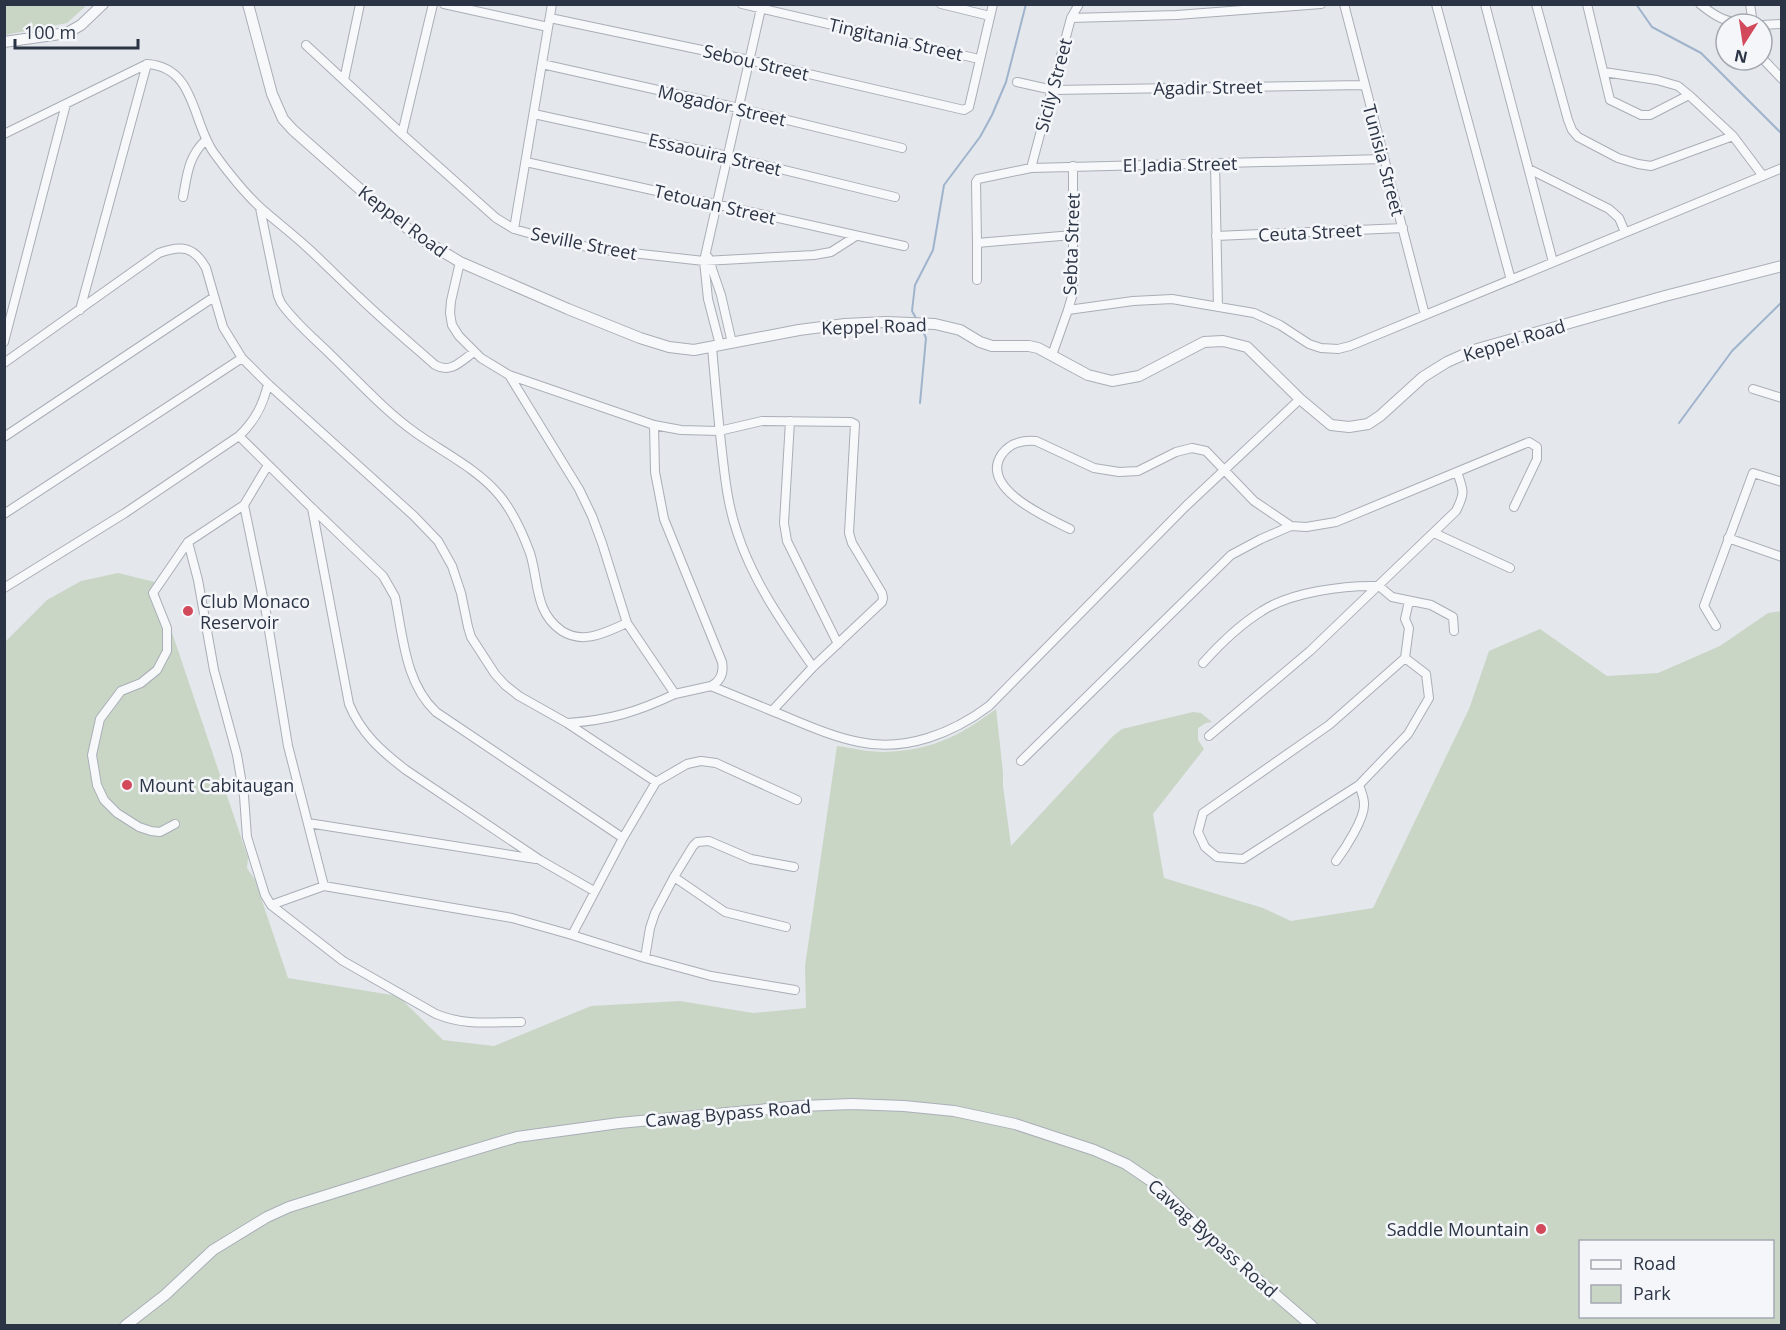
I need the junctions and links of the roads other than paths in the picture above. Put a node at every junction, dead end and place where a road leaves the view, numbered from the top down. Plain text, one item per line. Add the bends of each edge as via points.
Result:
1 (103, 4) edge
2 (248, 4) edge
3 (360, 4) edge
4 (433, 4) edge
5 (444, 4) edge
6 (552, 4) edge
7 (742, 4) edge
8 (941, 4) edge
9 (993, 4) edge
10 (1079, 4) edge
11 (1322, 4) edge
12 (1344, 4) edge
13 (1436, 4) edge
14 (1485, 4) edge
15 (1536, 4) edge
16 (1587, 4) edge
17 (1700, 4) edge
18 (761, 7) edge
19 (1714, 15) edge
20 (990, 16) junction
21 (1071, 18) junction
22 (549, 22) junction
23 (4, 42) edge
24 (306, 45) dead end
25 (979, 59) junction
26 (749, 60) junction
27 (147, 64) junction
28 (542, 64) junction
29 (1604, 72) junction
30 (344, 80) junction
31 (1017, 82) dead end
32 (1364, 85) junction
33 (1053, 90) junction
34 (1689, 95) junction
35 (66, 104) junction
36 (738, 108) junction
37 (534, 114) junction
38 (4, 134) edge
39 (402, 134) junction
40 (1733, 136) junction
41 (206, 140) junction
42 (902, 148) dead end
43 (727, 156) junction
44 (1384, 159) junction
45 (526, 162) junction
46 (1215, 163) junction
47 (1073, 166) junction
48 (1031, 168) junction
49 (1782, 168) edge
50 (1529, 169) junction
51 (1762, 176) junction
52 (183, 197) dead end
53 (895, 197) dead end
54 (716, 205) junction
55 (260, 208) junction
56 (1403, 228) junction
57 (514, 229) junction
58 (1625, 232) junction
59 (1072, 235) junction
60 (856, 236) junction
61 (1216, 236) junction
62 (977, 243) junction
63 (904, 246) dead end
64 (706, 258) junction
65 (460, 262) junction
66 (1553, 262) junction
67 (1782, 266) edge
68 (977, 280) dead end
69 (1511, 280) junction
70 (214, 297) junction
71 (1218, 307) junction
72 (80, 310) junction
73 (1068, 310) junction
74 (1425, 315) junction
75 (4, 342) edge
76 (732, 343) junction
77 (716, 346) junction
78 (474, 352) junction
79 (1052, 355) junction
80 (242, 358) junction
81 (4, 363) edge
82 (509, 375) junction
83 (268, 384) junction
84 (1753, 389) dead end
85 (1782, 398) edge
86 (1300, 399) junction
87 (790, 421) junction
88 (654, 425) junction
89 (719, 431) junction
90 (239, 436) junction
91 (4, 438) edge
92 (268, 465) junction
93 (1225, 471) junction
94 (1457, 472) junction
95 (1782, 482) edge
96 (244, 505) junction
97 (1514, 507) dead end
98 (312, 508) junction
99 (4, 514) edge
100 (1291, 526) junction
101 (1070, 529) dead end
102 (1434, 533) junction
103 (1728, 538) junction
104 (189, 542) junction
105 (1782, 557) edge
106 (1509, 568) dead end
107 (1379, 586) junction
108 (4, 588) edge
109 (1409, 601) junction
110 (627, 623) junction
111 (1716, 626) dead end
112 (1454, 631) dead end
113 (838, 644) junction
114 (1405, 658) junction
115 (1203, 663) dead end
116 (813, 667) junction
117 (711, 686) junction
118 (675, 694) junction
119 (772, 711) junction
120 (567, 723) junction
121 (1209, 736) dead end
122 (1021, 761) dead end
123 (656, 782) junction
124 (1359, 785) junction
125 (797, 800) dead end
126 (308, 823) junction
127 (175, 824) dead end
128 (623, 838) junction
129 (540, 860) junction
130 (1336, 861) dead end
131 (794, 867) dead end
132 (674, 877) junction
133 (324, 886) junction
134 (594, 891) junction
135 (271, 905) junction
136 (786, 927) dead end
137 (572, 935) junction
138 (645, 958) junction
139 (795, 990) dead end
140 (521, 1022) dead end
141 (125, 1326) edge
142 (1312, 1326) edge

1 - 23 street via 67,33
2 - 65 street, Keppel Road via 275,102 287,124 401,224
3 - 30 street
4 - 39 street
5 - 22 street, Sebou Street
6 - 22 street
7 - 18 street, Tingitania Street
8 - 20 street
9 - 20 street
10 - 21 street, Sicily Street
11 - 21 street
12 - 32 street, Tunisia Street
13 - 69 street
14 - 50 street
15 - 40 street via 1568,120 1578,137 1618,158 1651,166
16 - 29 street
17 - 19 street
18 - 25 street, Tingitania Street
18 - 26 street
20 - 25 street
21 - 33 street, Sicily Street
22 - 26 street, Sebou Street
22 - 28 street
24 - 30 street, Seville Street
25 - 26 street, Sebou Street via 966,110
26 - 36 street
27 - 35 street
27 - 41 street via 161,66 180,80
27 - 72 street
28 - 36 street, Mogador Street
28 - 37 street
29 - 34 street via 1657,80
29 - 34 street via 1610,99 1641,115 1650,115
30 - 39 street, Seville Street
31 - 33 street, Agadir Street
32 - 33 street, Agadir Street
32 - 44 street, Tunisia Street
33 - 48 street, Sicily Street
34 - 40 street
35 - 38 street
35 - 75 street
36 - 42 street, Mogador Street
36 - 43 street
37 - 43 street, Essaouira Street
37 - 45 street
39 - 57 street, Seville Street via 496,218
40 - 51 street
41 - 52 street via 191,159
41 - 55 street
43 - 53 street, Essaouira Street
43 - 54 street
44 - 46 street, El Jadia Street
44 - 56 street, Tunisia Street
45 - 54 street, Tetouan Street
45 - 57 street
46 - 47 street, El Jadia Street
46 - 61 street
47 - 48 street, El Jadia Street
47 - 59 street, Sebta Street
48 - 62 street, El Jadia Street via 978,179
49 - 51 street
50 - 58 street via 1609,209 1619,218
50 - 66 street
51 - 58 street
54 - 60 street, Tetouan Street
54 - 64 street
55 - 78 street via 435,365 452,368
55 - 110 street via 281,303 384,407 501,497 529,550 540,601 553,623 563,632 587,638
56 - 61 street, Ceuta Street
56 - 74 street, Tunisia Street
57 - 64 street, Seville Street via 605,250
58 - 66 street
59 - 62 street
59 - 73 street, Sebta Street via 1074,277
60 - 63 street, Tetouan Street
60 - 64 street, Seville Street via 831,252 814,255
61 - 71 street
62 - 68 street
64 - 76 street via 721,294
64 - 77 street
65 - 77 street, Keppel Road via 660,345 686,350
65 - 78 street via 451,319 459,336
66 - 69 street
67 - 86 street, Keppel Road via 1474,350 1423,377 1368,424 1331,425
69 - 74 street
70 - 72 street via 201,260 192,251 176,248 159,253
70 - 80 street via 223,327
70 - 91 street
71 - 73 street via 1172,299
71 - 74 street via 1254,313 1309,344 1338,349
72 - 81 street
73 - 79 street, Sebta Street
76 - 77 street, Keppel Road
76 - 79 street, Keppel Road via 845,324 911,322 952,327 992,346 1029,346
77 - 89 street
78 - 82 street
79 - 86 street, Keppel Road via 1095,378 1121,380 1139,376 1204,342 1223,341 1247,347
80 - 83 street
80 - 99 street
82 - 88 street
82 - 110 street via 592,516
83 - 90 street via 258,414
83 - 120 street via 428,528 452,566 468,627 487,664 519,696
84 - 85 street
86 - 93 street
87 - 89 street via 762,421
87 - 113 street via 785,532
87 - 113 street via 856,425 849,533 883,598
88 - 89 street
88 - 117 street via 655,472 664,519 722,662 722,675
89 - 116 street via 728,498 748,561
90 - 92 street
90 - 108 street
92 - 96 street
92 - 98 street
93 - 100 street via 1254,501
93 - 101 street via 1206,451 1192,448 1138,471 1119,472 1094,468 1036,441 1013,444 999,462 1004,487 1021,502
93 - 119 street via 990,706 970,721 933,737 880,744 837,736
94 - 97 street via 1529,442 1538,447 1537,459
94 - 100 street via 1336,522
94 - 102 street via 1463,498
95 - 103 street via 1753,473
96 - 104 street
96 - 126 street via 288,746
98 - 128 street via 390,586 410,670 429,705
98 - 129 street via 349,704 356,720 385,754
100 - 122 street via 1231,555
102 - 106 street
102 - 107 street
103 - 105 street
103 - 111 street via 1704,606
104 - 127 street via 153,593 167,628 166,651 157,670 141,683 121,691 100,719 92,755 97,785 104,800 117,813 151,831 160,832
104 - 135 street via 214,670 237,755 247,837
107 - 109 street via 1392,597
107 - 115 street via 1355,585 1314,592 1275,604 1261,611
107 - 121 street via 1310,651
109 - 112 street via 1431,605 1453,617
109 - 114 street
110 - 118 street
113 - 116 street
114 - 124 street via 1426,674 1429,698 1408,734
114 - 124 street via 1329,725 1203,813 1198,832 1205,847 1217,857 1244,859
116 - 119 street
117 - 118 street
117 - 119 street
118 - 120 street via 616,717
120 - 123 street
123 - 125 street via 687,764 701,761 716,763
123 - 128 street
124 - 130 street via 1364,811
126 - 129 street
126 - 133 street
128 - 134 street
129 - 134 street
131 - 132 street via 751,860 704,840 693,846
132 - 136 street via 725,912
132 - 138 street via 655,912
133 - 135 street
133 - 137 street via 482,912
134 - 137 street
135 - 140 street via 343,961 436,1014 464,1023
137 - 138 street
138 - 139 street via 711,976
141 - 142 street, Cawag Bypass Road via 213,1250 267,1217 413,1167 517,1137 619,1123 852,1104 954,1111 1015,1124 1126,1164 1157,1185 1213,1241

